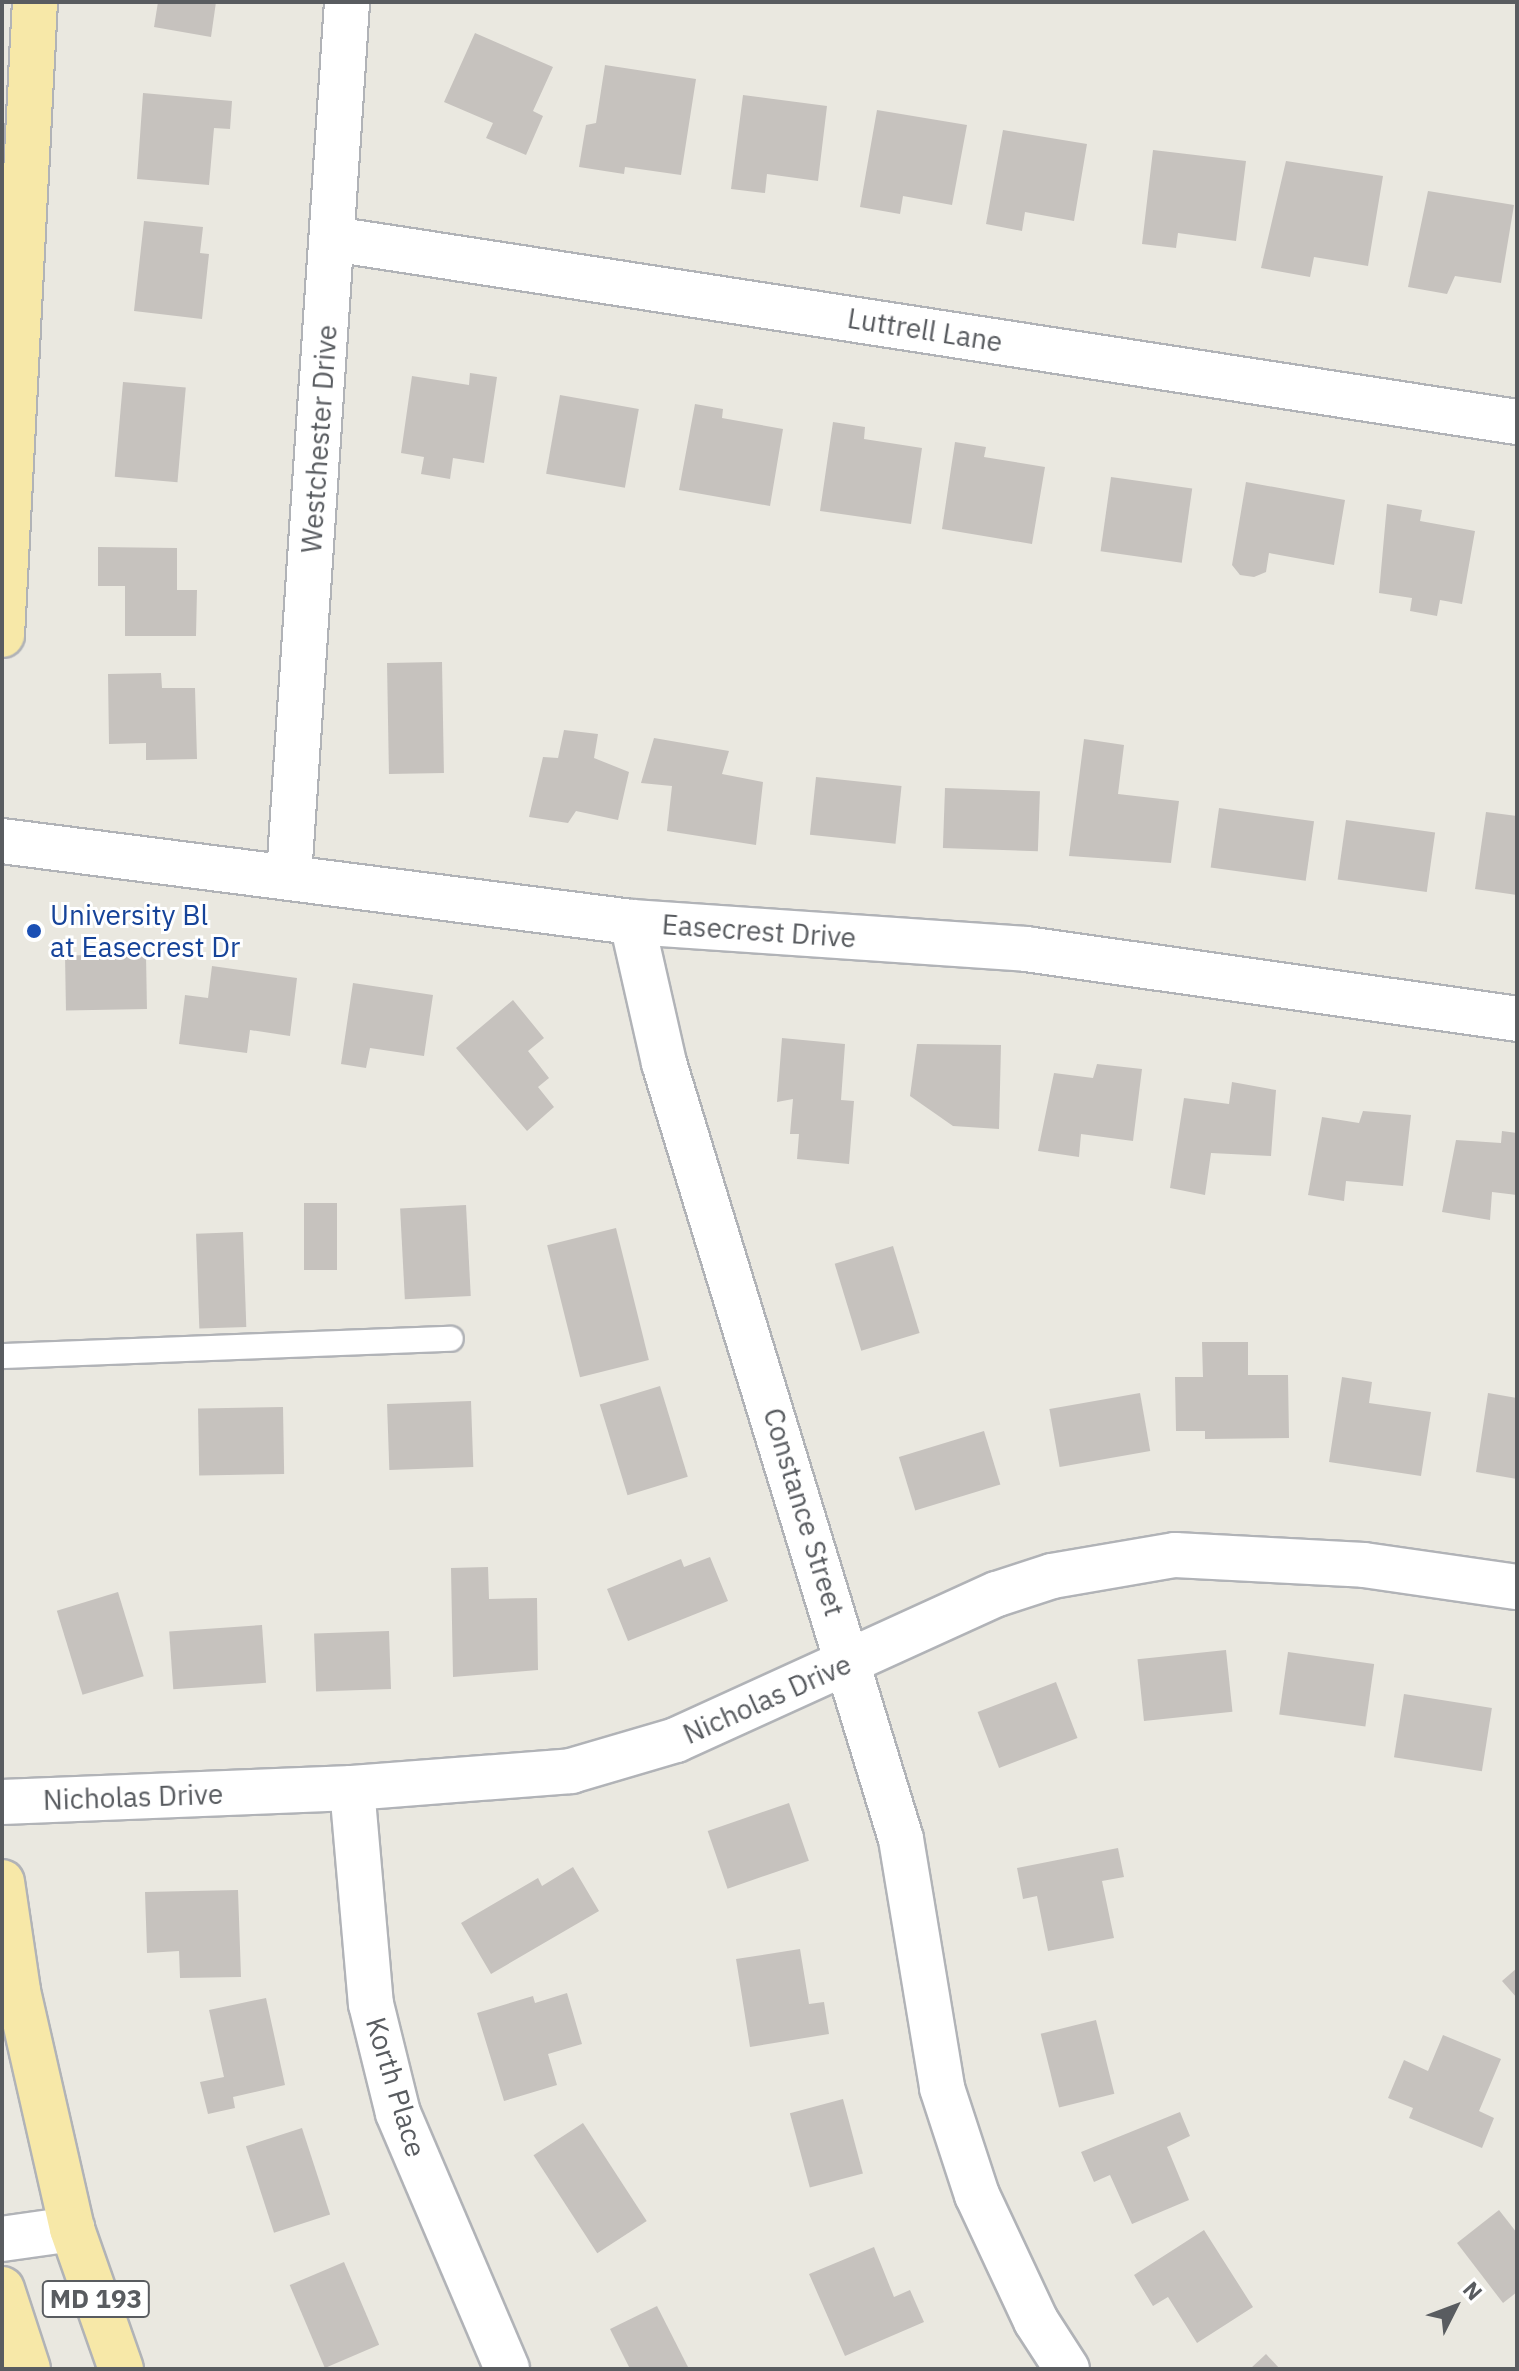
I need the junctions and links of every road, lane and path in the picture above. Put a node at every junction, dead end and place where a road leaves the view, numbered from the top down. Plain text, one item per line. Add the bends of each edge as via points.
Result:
1 (35, 2) edge
2 (347, 2) edge
3 (333, 239) junction
4 (1517, 422) edge
5 (2, 635) edge
6 (2, 841) edge
7 (289, 876) junction
8 (632, 922) junction
9 (1517, 1019) edge
10 (451, 1339) dead end
11 (2, 1356) edge
12 (1517, 1587) edge
13 (851, 1662) junction
14 (352, 1788) junction
15 (2, 1802) edge
16 (2, 1882) edge
17 (72, 2229) junction
18 (2, 2239) edge
19 (2, 2289) edge
20 (28, 2369) edge
21 (121, 2369) edge
22 (507, 2369) edge
23 (1067, 2369) edge

1 - 5 main road
2 - 3 street, Westchester Drive
3 - 4 street, Luttrell Lane
3 - 7 street, Westchester Drive
6 - 7 street, Easecrest Drive
7 - 8 street, Easecrest Drive
8 - 9 street, Easecrest Drive via 1026,949
8 - 13 street, Constance Street via 664,1063
10 - 11 lane
12 - 13 street, Nicholas Drive via 1364,1565 1175,1555 1052,1576
13 - 14 street, Nicholas Drive via 676,1740 571,1771
13 - 23 street, Constance Street via 901,1839 942,2088 977,2195 1036,2321
14 - 15 street, Nicholas Drive
14 - 22 street, Korth Place via 371,2004 398,2113
16 - 17 main road, MD 193 via 18,1991
17 - 18 street
17 - 21 main road, MD 193
19 - 20 main road, MD 193

